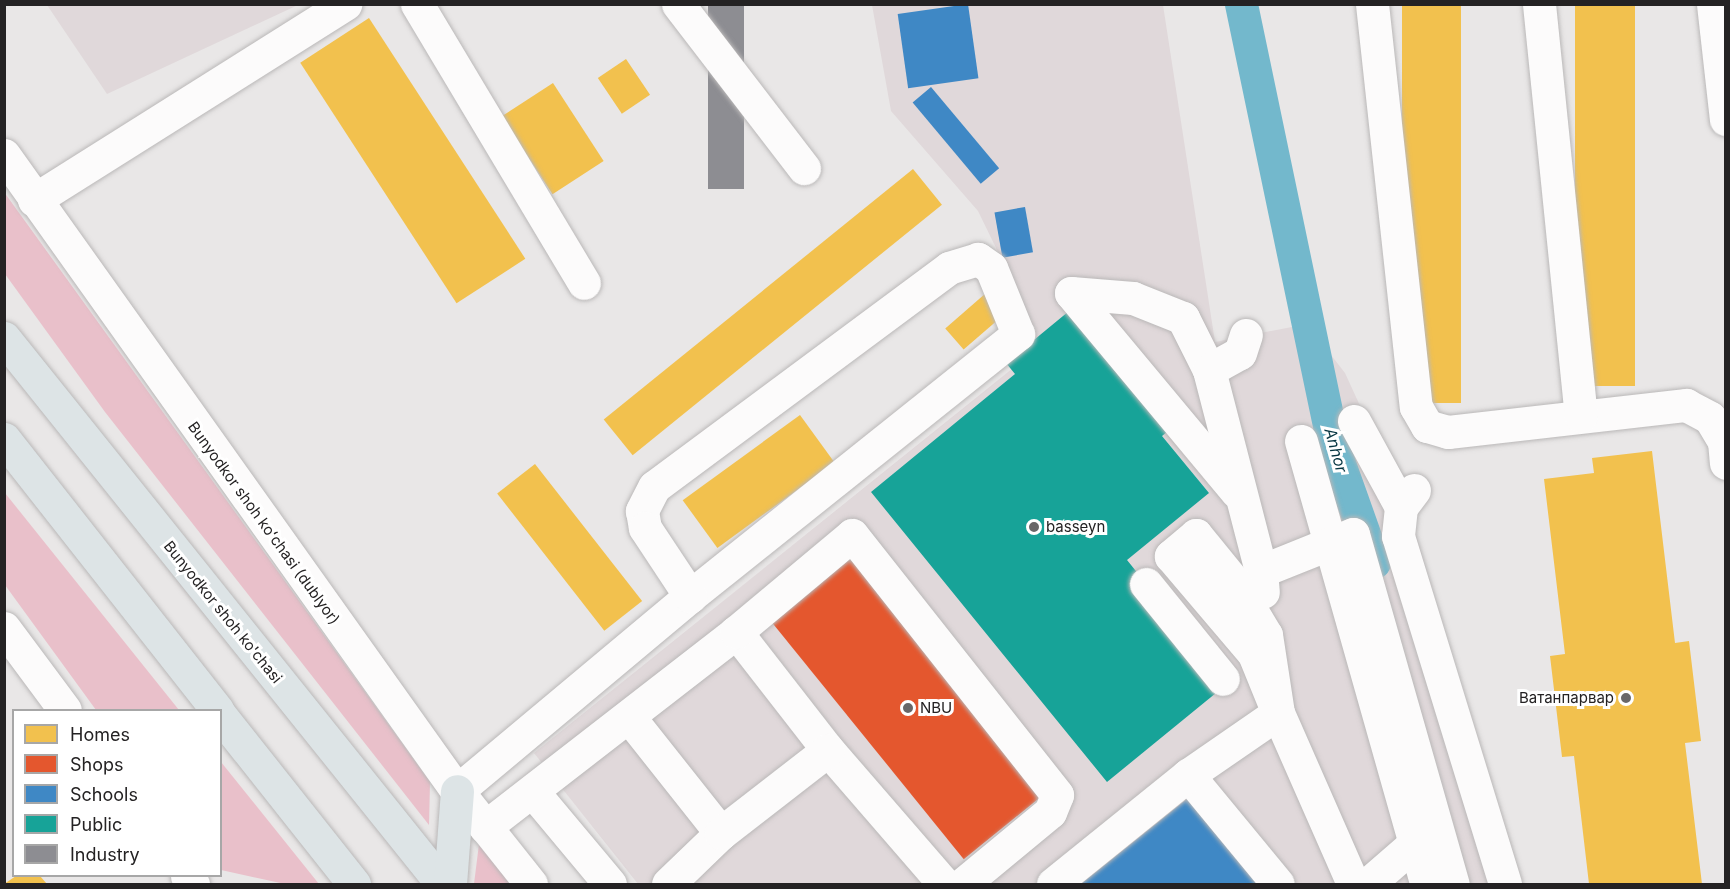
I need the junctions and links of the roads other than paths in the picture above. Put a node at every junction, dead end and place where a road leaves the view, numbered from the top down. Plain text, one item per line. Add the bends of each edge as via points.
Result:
1 (345, 4) edge
2 (417, 4) edge
3 (678, 4) edge
4 (1372, 4) edge
5 (1539, 4) edge
6 (1713, 4) edge
7 (1725, 119) edge
8 (4, 155) edge
9 (804, 168) dead end
10 (34, 200) junction
11 (584, 284) dead end
12 (1246, 335) dead end
13 (4, 338) edge
14 (1209, 370) junction
15 (1718, 410) edge
16 (1581, 416) junction
17 (1354, 421) dead end
18 (4, 439) edge
19 (1301, 441) dead end
20 (1725, 463) edge
21 (1243, 499) junction
22 (1331, 542) junction
23 (1146, 584) dead end
24 (1235, 586) junction
25 (690, 596) junction
26 (1181, 626) junction
27 (4, 628) edge
28 (736, 632) junction
29 (1223, 679) dead end
30 (64, 709) edge
31 (215, 709) edge
32 (1278, 713) junction
33 (629, 717) junction
34 (222, 718) edge
35 (828, 750) junction
36 (1188, 775) junction
37 (457, 791) junction
38 (533, 792) junction
39 (485, 827) junction
40 (721, 833) junction
41 (1414, 844) junction
42 (354, 885) edge
43 (442, 885) edge
44 (450, 885) edge
45 (531, 885) edge
46 (610, 885) edge
47 (668, 885) edge
48 (944, 885) edge
49 (963, 885) edge
50 (1053, 885) edge
51 (1278, 885) edge
52 (1353, 885) edge
53 (1368, 885) edge
54 (1426, 885) edge
55 (1453, 885) edge
56 (1505, 885) edge

1 - 10 street
2 - 11 street
3 - 9 street
4 - 16 street via 1416,407 1427,426 1448,432
5 - 16 street
6 - 7 street
8 - 10 street, Bunyodkor shoh koʻchasi (dublyor)
10 - 37 street, Bunyodkor shoh koʻchasi (dublyor)
12 - 14 street via 1240,353
13 - 43 main road, Bunyodkor shoh ko'chasi
14 - 21 street
14 - 21 street via 1183,318 1133,298 1094,302
15 - 16 street via 1686,405
15 - 20 street
17 - 56 street via 1407,499 1398,536
18 - 31 main road
19 - 22 street
21 - 24 street
22 - 24 street
22 - 41 street
22 - 55 street via 1353,534
23 - 26 street
24 - 26 street
24 - 32 street via 1254,654
24 - 32 street via 1266,636
25 - 25 street via 645,528 642,511 654,487 949,268 978,259 991,268 1018,334
25 - 37 street
26 - 29 street
27 - 30 street
28 - 33 street
28 - 35 street
28 - 49 street via 852,535 1057,795 1050,812
32 - 36 street
32 - 52 street
33 - 38 street
33 - 40 street
34 - 42 main road
35 - 40 street
35 - 48 street
36 - 50 street
36 - 51 street
37 - 39 street, Bunyodkor shoh koʻchasi (dublyor)
37 - 44 main road
38 - 39 street
38 - 46 street
39 - 45 street, Bunyodkor shoh koʻchasi (dublyor)
40 - 47 street
41 - 53 street
41 - 54 street

